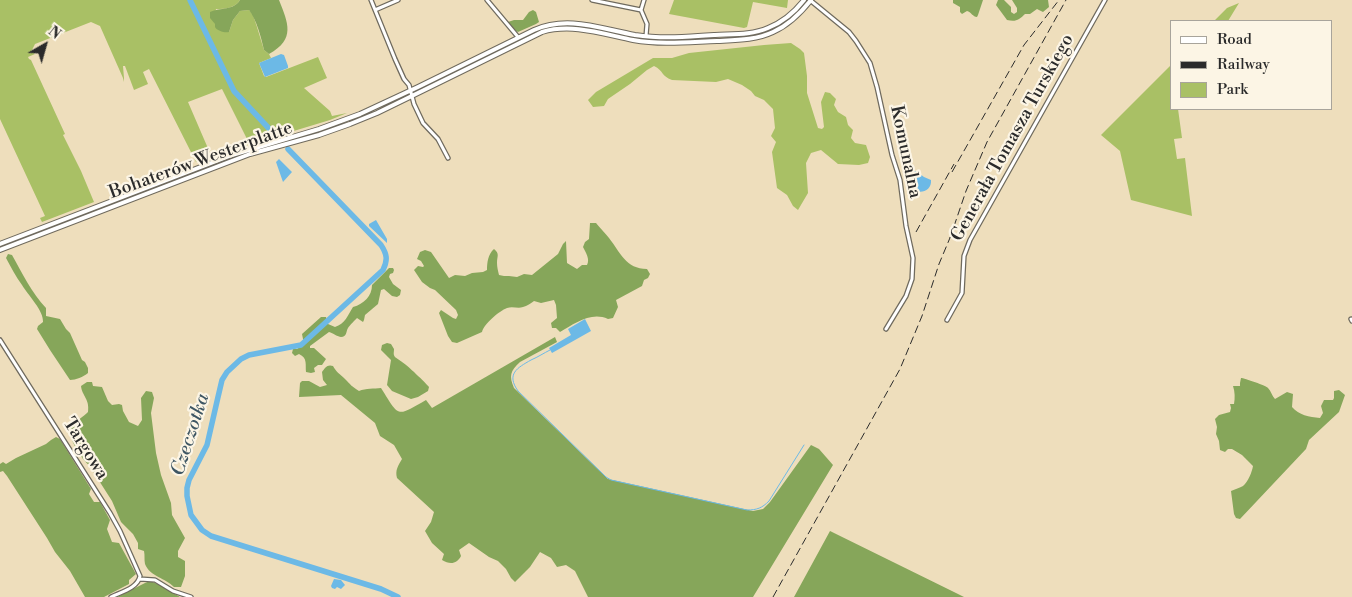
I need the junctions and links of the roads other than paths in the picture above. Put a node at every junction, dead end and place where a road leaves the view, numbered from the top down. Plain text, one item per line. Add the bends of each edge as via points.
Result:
1 (371, 0) edge
2 (398, 0) edge
3 (487, 0) edge
4 (592, 0) edge
5 (644, 0) edge
6 (804, 0) edge
7 (810, 0) edge
8 (1105, 0) edge
9 (375, 10) junction
10 (641, 10) junction
11 (646, 36) junction
12 (518, 37) junction
13 (410, 91) junction
14 (411, 97) junction
15 (448, 158) dead end
16 (0, 244) edge
17 (0, 250) edge
18 (947, 320) dead end
19 (886, 329) dead end
20 (0, 340) edge
21 (140, 577) junction
22 (111, 597) edge
23 (192, 597) edge

1 - 9 street
2 - 9 street
3 - 12 street
4 - 10 street
5 - 10 street
6 - 11 main road, Bohaterów Westerplatte via 782,21 753,33 674,38
7 - 14 main road, Bohaterów Westerplatte via 798,16 782,28 746,39 661,43 578,29 551,30 536,34
7 - 19 street, Komunalna via 849,32 870,63 900,180 912,258 912,279 906,296
8 - 18 street, Generała Tomasza Turskiego via 970,240 964,256 962,293
9 - 13 street
10 - 11 street via 647,24
11 - 12 main road, Bohaterów Westerplatte via 569,22 545,26
12 - 13 main road, Bohaterów Westerplatte
13 - 14 street
13 - 16 main road, Bohaterów Westerplatte via 346,120 232,155
14 - 15 street via 423,123 438,139
14 - 17 main road, Bohaterów Westerplatte via 350,124 234,160
20 - 21 street, Targowa via 115,522
21 - 22 street via 136,585
21 - 23 street

